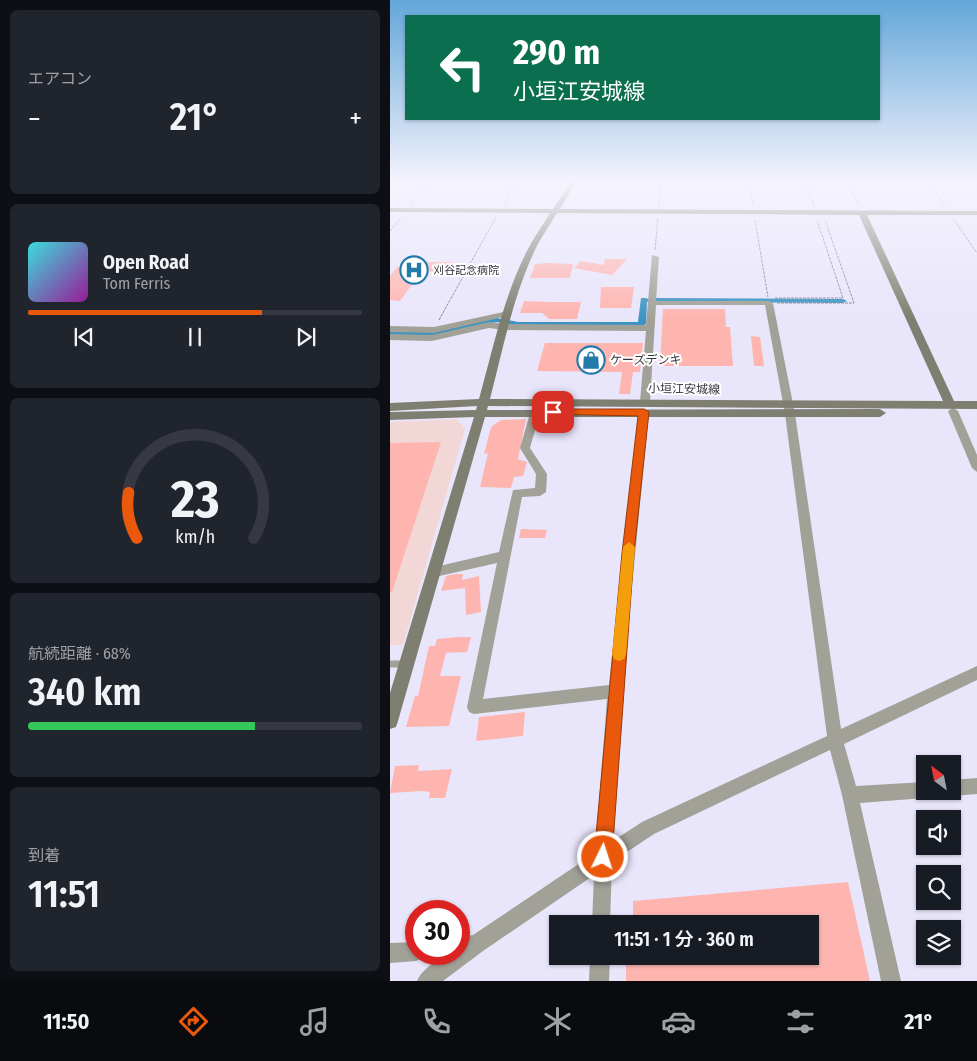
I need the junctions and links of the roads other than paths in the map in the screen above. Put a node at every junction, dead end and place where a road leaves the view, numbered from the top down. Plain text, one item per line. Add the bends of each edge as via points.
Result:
1 (545, 227) edge
2 (868, 227) edge
3 (655, 257) dead end
4 (652, 303) junction
5 (506, 321) junction
6 (649, 328) junction
7 (390, 329) edge
8 (390, 338) edge
9 (977, 405) edge
10 (390, 406) edge
11 (644, 407) junction
12 (483, 408) junction
13 (951, 408) junction
14 (789, 409) junction
15 (535, 412) junction
16 (977, 412) edge
17 (390, 416) edge
18 (977, 468) edge
19 (504, 556) junction
20 (435, 572) junction
21 (390, 664) edge
22 (406, 664) junction
23 (977, 673) edge
24 (616, 690) junction
25 (390, 721) edge
26 (835, 740) junction
27 (977, 786) edge
28 (961, 787) edge
29 (916, 791) edge
30 (850, 796) junction
31 (603, 857) junction
32 (601, 915) edge
33 (470, 944) edge
34 (405, 951) edge
35 (390, 953) edge
36 (445, 965) edge
37 (600, 965) edge
38 (427, 981) edge
39 (600, 981) edge
40 (891, 981) edge

1 - 5 street via 532,248
2 - 13 street
3 - 4 street
4 - 6 street
4 - 14 street via 768,301
5 - 6 street
5 - 7 street via 434,330
5 - 8 street via 432,338
5 - 12 street
6 - 11 street
9 - 13 street, 小垣江安城線
10 - 12 street, 小垣江安城線
11 - 12 street, 小垣江安城線
11 - 14 street, 小垣江安城線
11 - 15 street, 小垣江安城線
11 - 24 street
12 - 15 street, 小垣江安城線
12 - 17 street, 小垣江安城線
12 - 20 street
13 - 14 street, 小垣江安城線
13 - 16 street, 小垣江安城線
13 - 18 street
14 - 26 street
15 - 19 street via 525,448 542,474 540,492 517,493
19 - 20 street
19 - 24 street via 474,707
20 - 22 street
21 - 22 lane
22 - 25 street
23 - 26 street
24 - 31 street
26 - 30 street
26 - 31 street via 648,828
27 - 28 street
29 - 30 street
30 - 40 street
31 - 32 street
31 - 33 street
34 - 35 street
36 - 38 street
37 - 39 street

